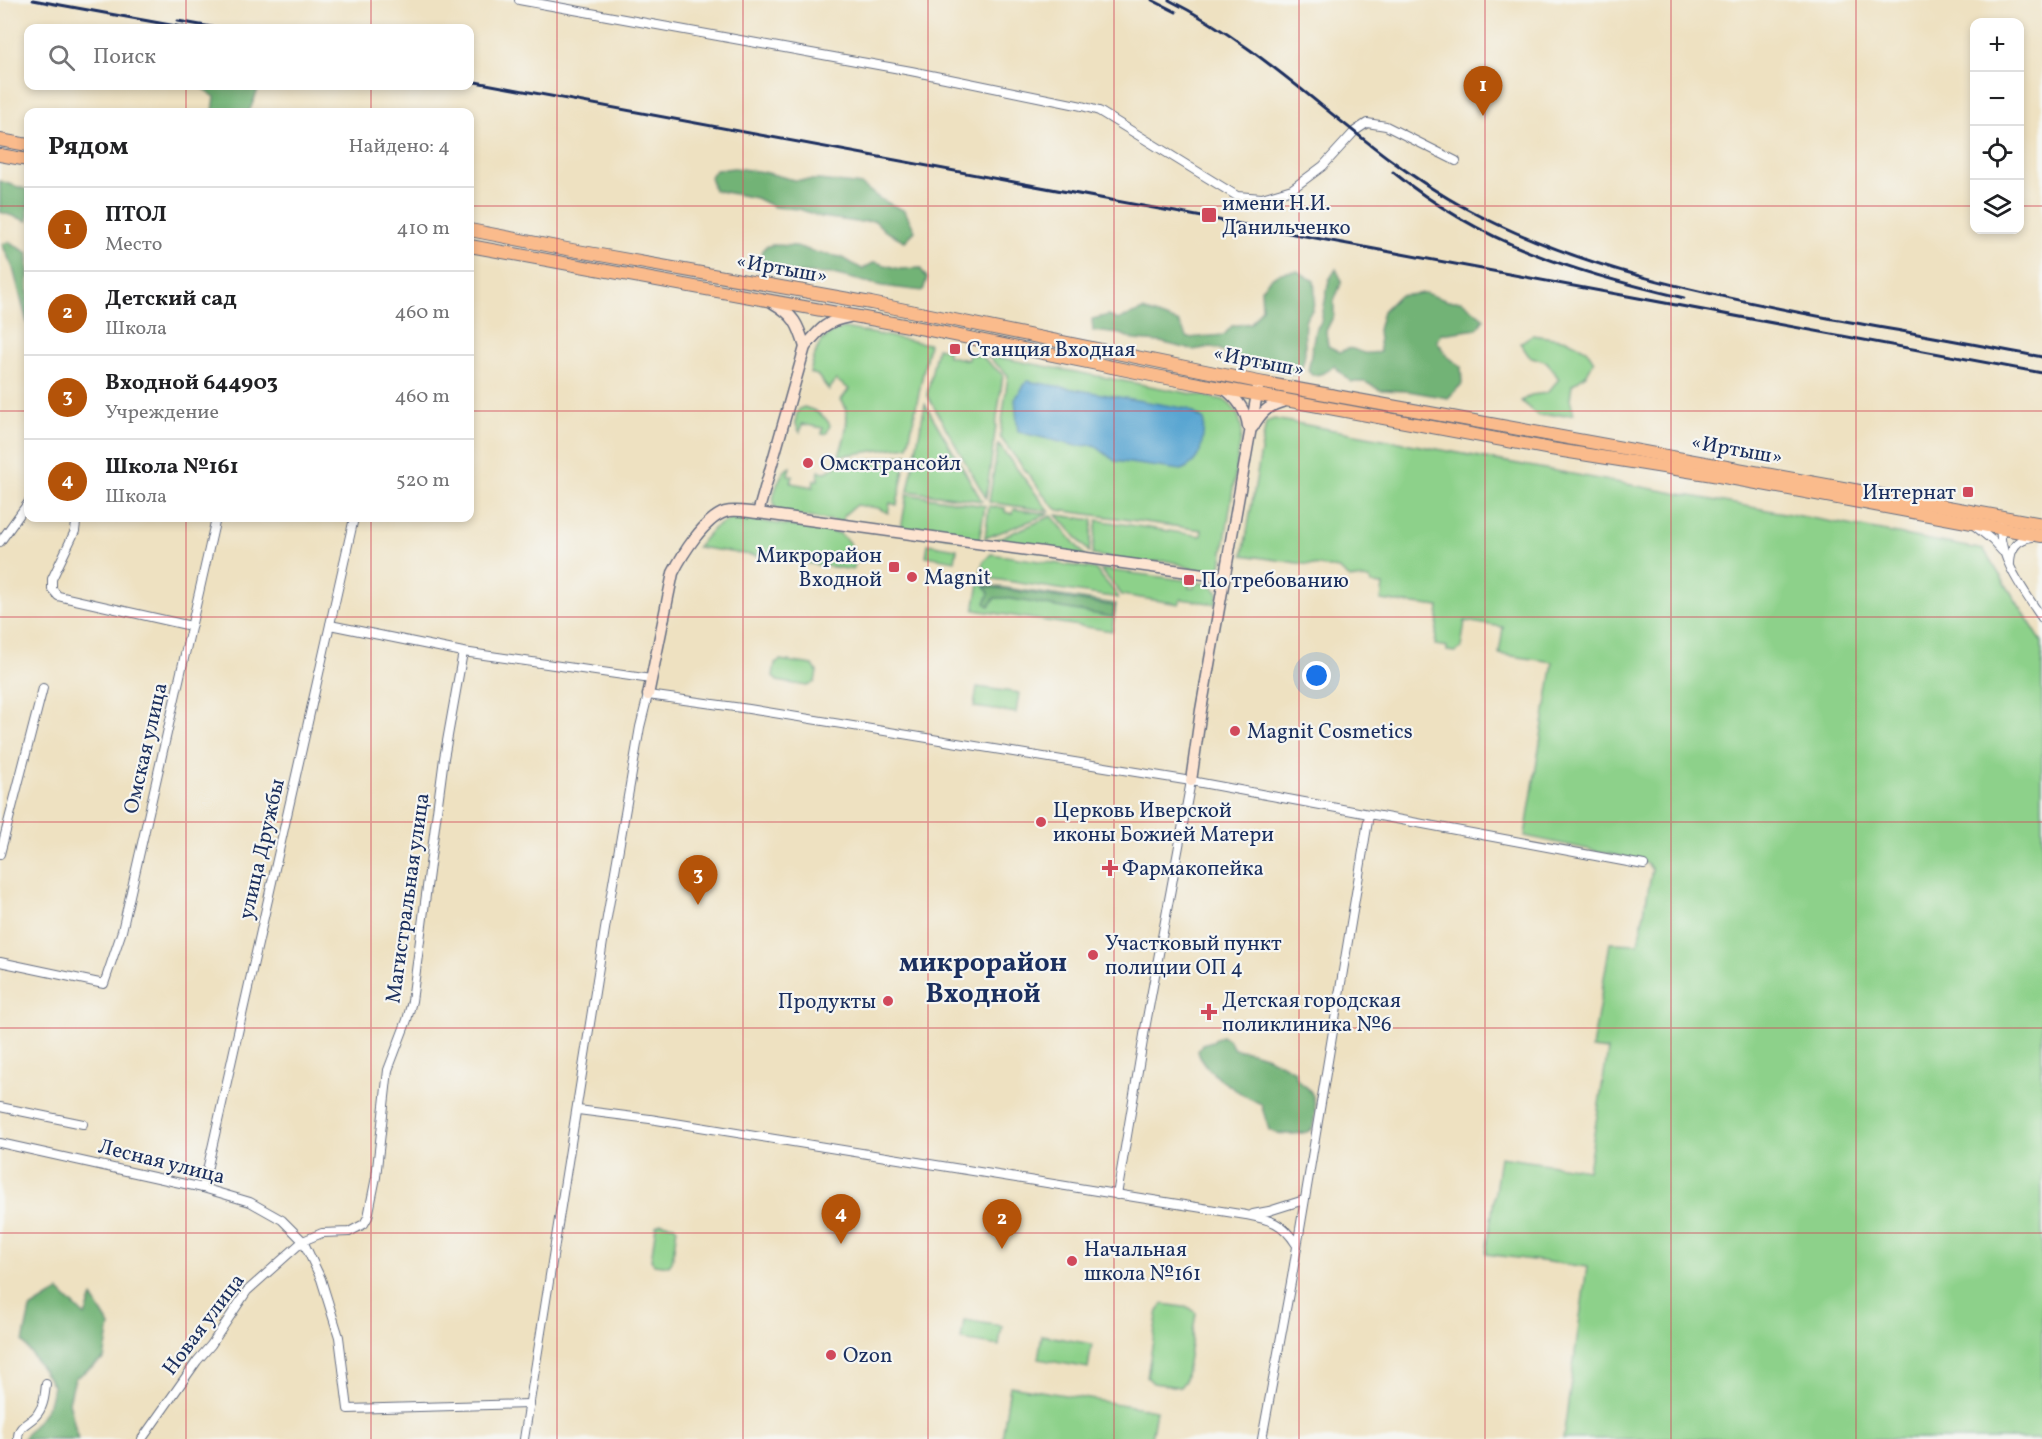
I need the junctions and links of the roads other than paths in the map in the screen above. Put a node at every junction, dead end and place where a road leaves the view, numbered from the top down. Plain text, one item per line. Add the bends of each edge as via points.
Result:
1 (519, 0) edge
2 (0, 140) edge
3 (24, 144) edge
4 (0, 155) edge
5 (24, 159) edge
6 (1456, 161) dead end
7 (474, 231) edge
8 (474, 247) edge
9 (770, 302) junction
10 (853, 316) junction
11 (805, 347) junction
12 (1223, 388) junction
13 (1258, 388) junction
14 (1291, 400) junction
15 (1249, 436) junction
16 (24, 509) edge
17 (758, 513) junction
18 (76, 522) edge
19 (215, 522) edge
20 (353, 522) edge
21 (1969, 523) junction
22 (2002, 523) junction
23 (2042, 524) edge
24 (2042, 536) edge
25 (0, 542) edge
26 (2008, 560) junction
27 (1225, 577) junction
28 (2042, 618) edge
29 (330, 625) junction
30 (191, 626) junction
31 (463, 652) junction
32 (651, 679) junction
33 (43, 688) dead end
34 (648, 695) junction
35 (1191, 781) junction
36 (1370, 815) junction
37 (0, 854) edge
38 (1644, 865) dead end
39 (0, 962) edge
40 (0, 1107) edge
41 (578, 1110) junction
42 (83, 1124) dead end
43 (0, 1143) edge
44 (203, 1188) junction
45 (1117, 1194) junction
46 (1304, 1200) junction
47 (1246, 1215) junction
48 (303, 1240) junction
49 (1296, 1244) junction
50 (46, 1384) dead end
51 (530, 1404) junction
52 (525, 1429) junction
53 (18, 1439) edge
54 (142, 1439) edge
55 (524, 1439) edge
56 (530, 1439) edge
57 (1262, 1439) edge

1 - 6 street via 911,70 1082,106 1099,111 1237,196 1262,198 1292,189 1323,166 1367,123 1386,126
2 - 3 main road
4 - 5 main road
7 - 13 main road, «Иртыш» via 892,308
8 - 9 main road, «Иртыш»
9 - 10 main road, «Иртыш»
9 - 11 street via 786,310 799,325
10 - 11 street via 832,320
10 - 12 main road, «Иртыш»
11 - 17 street
12 - 13 main road, «Иртыш»
12 - 15 street via 1242,405
13 - 14 main road, «Иртыш»
13 - 15 street
13 - 22 main road, «Иртыш»
14 - 15 street via 1265,409
14 - 21 main road, «Иртыш»
15 - 27 street
16 - 25 street
17 - 27 street
17 - 32 street via 723,512 700,532 679,561 673,573
18 - 30 street via 52,579 52,589 58,596
19 - 30 street, Омская улица
20 - 29 street, улица Дружбы
21 - 22 main road, «Иртыш»
21 - 26 street via 1993,541
22 - 23 main road, «Иртыш»
22 - 24 main road, «Иртыш»
22 - 26 street via 1999,537
24 - 26 street via 2019,540
26 - 28 street
27 - 35 street
29 - 31 street
29 - 44 street, улица Дружбы
30 - 39 street, Омская улица via 122,931 104,984
31 - 32 street
31 - 48 street, Магистральная улица via 444,758 412,1001 388,1070 368,1217 364,1224 349,1232 322,1233
32 - 34 street
33 - 37 street
34 - 35 street
34 - 41 street via 607,918
35 - 36 street
35 - 45 street
36 - 38 street
36 - 46 street
40 - 42 street
41 - 45 street
41 - 51 street
43 - 44 street, Лесная улица
44 - 48 street, Лесная улица via 250,1202 282,1220
45 - 47 street
46 - 47 street
46 - 49 street
47 - 49 street via 1282,1226
48 - 51 street via 321,1279 339,1337 348,1409
48 - 54 street, Новая улица via 247,1291
49 - 57 street
50 - 53 street via 38,1415 24,1424
51 - 52 street
52 - 55 street
52 - 56 street

